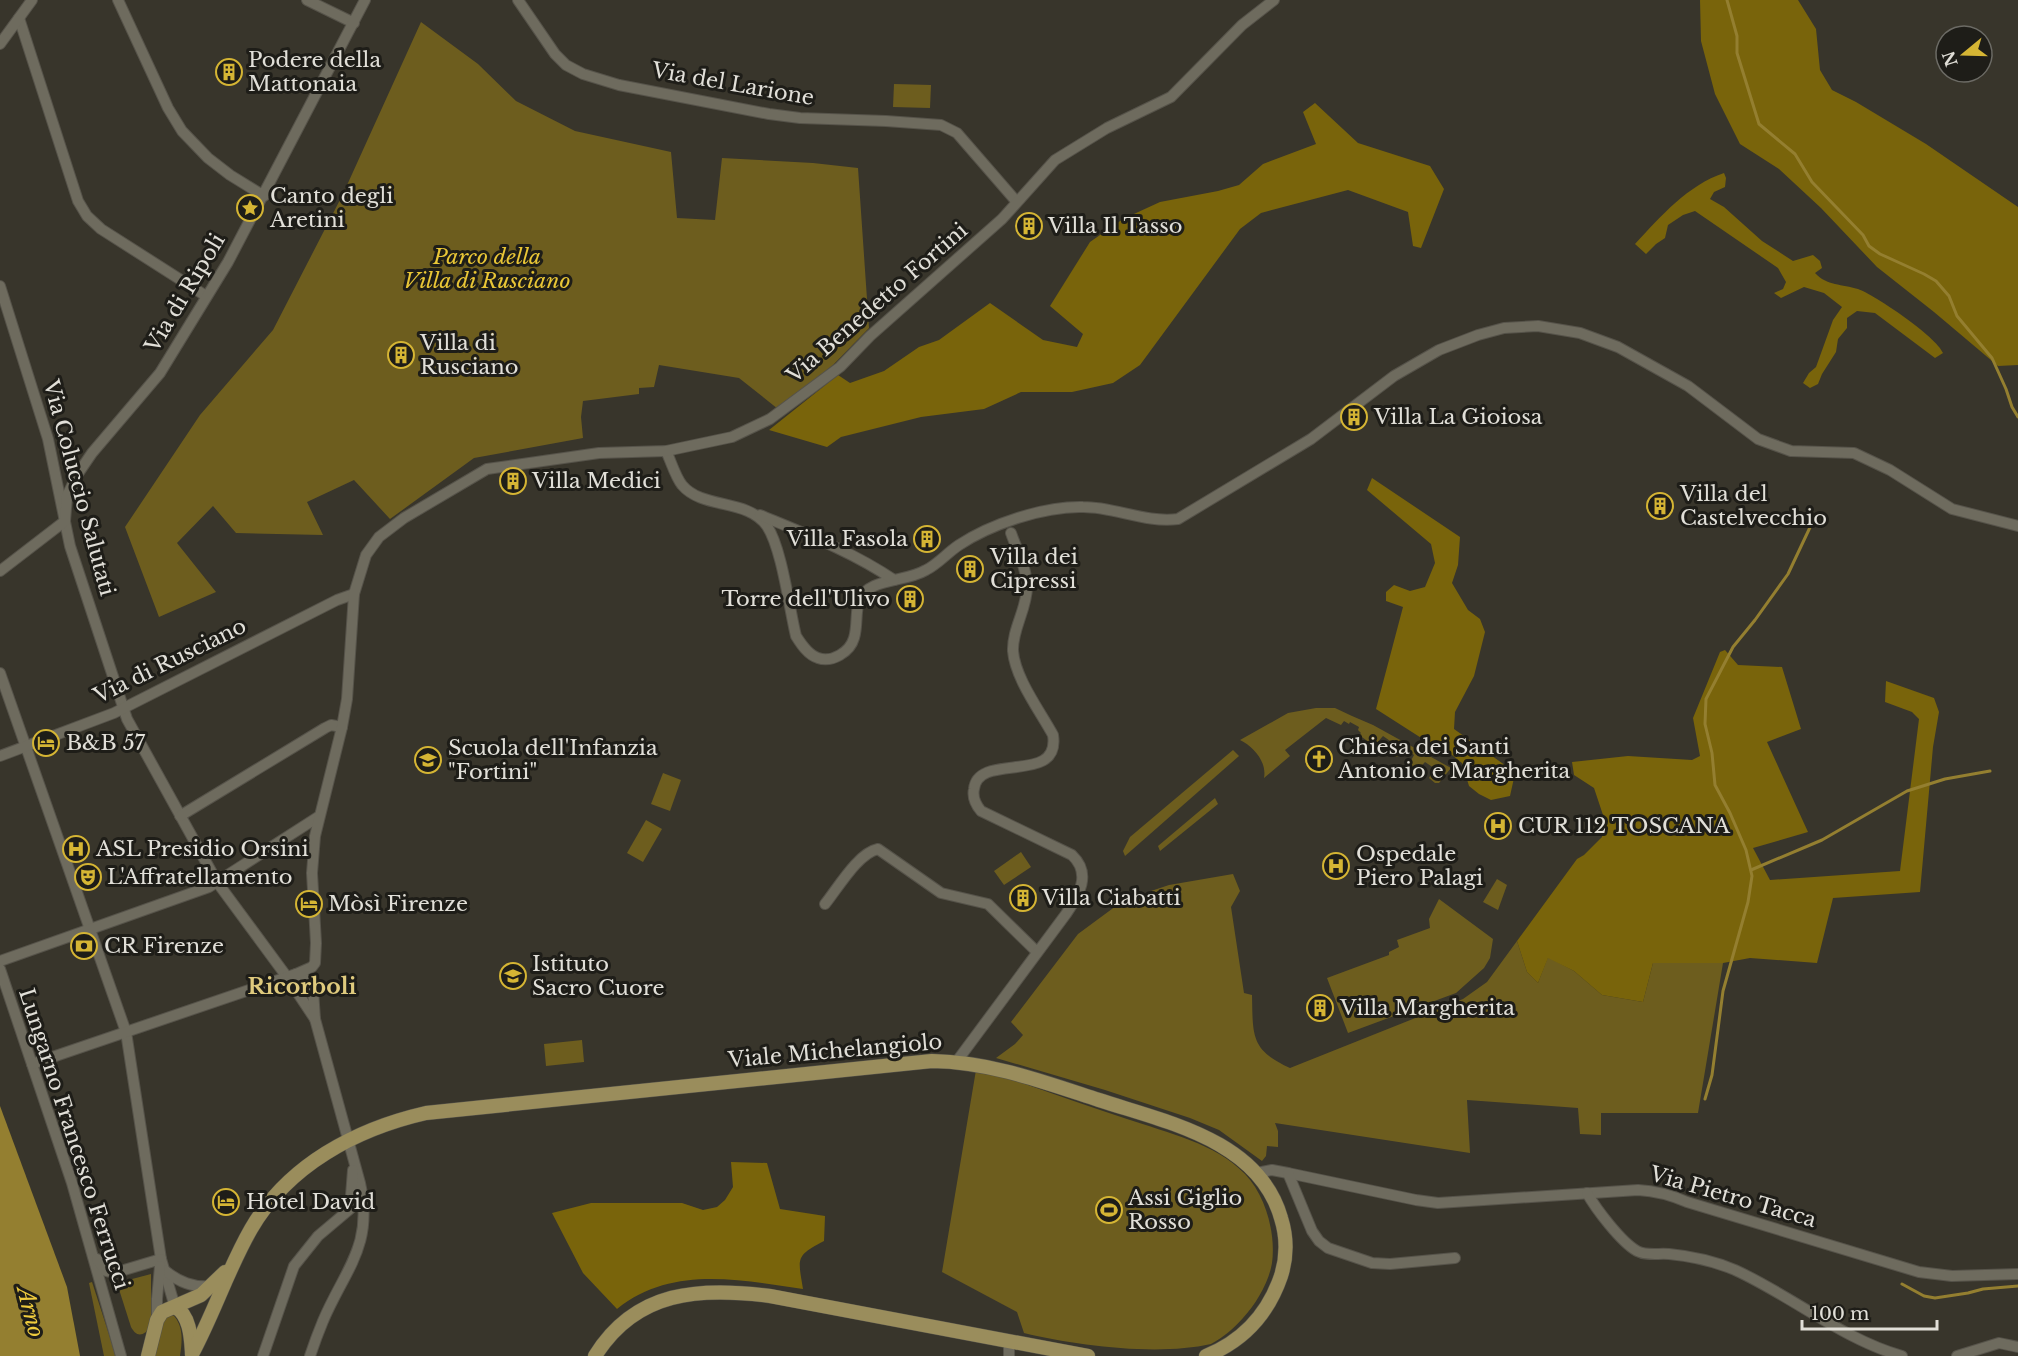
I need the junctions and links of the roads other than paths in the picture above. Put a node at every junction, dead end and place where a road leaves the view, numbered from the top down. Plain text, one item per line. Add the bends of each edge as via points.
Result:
1 (32, 0) edge
2 (118, 0) edge
3 (308, 0) edge
4 (365, 0) edge
5 (518, 0) edge
6 (1274, 0) edge
7 (19, 18) junction
8 (354, 23) junction
9 (0, 44) edge
10 (264, 196) junction
11 (1016, 201) junction
12 (0, 286) edge
13 (206, 296) junction
14 (666, 452) junction
15 (752, 512) junction
16 (65, 521) junction
17 (2018, 526) edge
18 (1011, 533) dead end
19 (0, 571) edge
20 (894, 580) junction
21 (354, 594) junction
22 (0, 673) edge
23 (123, 709) junction
24 (342, 727) junction
25 (27, 746) junction
26 (0, 756) edge
27 (180, 816) junction
28 (318, 817) junction
29 (216, 882) junction
30 (825, 904) dead end
31 (91, 929) junction
32 (1037, 952) junction
33 (0, 961) edge
34 (0, 969) edge
35 (291, 975) junction
36 (315, 1019) junction
37 (126, 1032) junction
38 (957, 1061) junction
39 (32, 1064) junction
40 (347, 1140) junction
41 (354, 1163) junction
42 (1257, 1173) junction
43 (1288, 1173) junction
44 (1587, 1193) junction
45 (93, 1254) junction
46 (1455, 1258) dead end
47 (233, 1264) junction
48 (163, 1265) junction
49 (2018, 1274) edge
50 (212, 1286) junction
51 (175, 1307) junction
52 (157, 1320) junction
53 (2018, 1347) edge
54 (1009, 1349) edge
55 (192, 1355) edge
56 (121, 1356) edge
57 (148, 1356) edge
58 (263, 1356) edge
59 (310, 1356) edge
60 (595, 1356) edge
61 (1088, 1356) edge
62 (1206, 1356) edge
63 (1902, 1356) edge
64 (1956, 1356) edge

1 - 7 street
2 - 10 street via 182,131 208,159
3 - 8 street
4 - 8 street, Via di Ripoli
5 - 11 street, Via del Larione via 555,54 583,74 619,85 769,114 941,125 957,133
6 - 11 street, Via Benedetto Fortini via 1242,25 1171,97 1107,128 1055,160
7 - 9 street
7 - 13 street via 84,212 101,229
8 - 10 street, Via di Ripoli
10 - 13 street, Via di Ripoli
11 - 14 street, Via Benedetto Fortini via 1002,219 840,367 770,419 732,436
12 - 16 street, Via Coluccio Salutati via 48,439
13 - 16 street, Via di Ripoli via 155,380 81,468 68,496
14 - 15 street via 681,484 692,493
14 - 21 street, Via Benedetto Fortini via 599,453 487,469 379,537 366,555
15 - 20 street via 818,538
15 - 20 street via 766,524 776,541 796,636 818,658 834,659 847,651 854,638 861,597 874,586
16 - 19 street
16 - 23 street, Via Coluccio Salutati
17 - 20 street via 1952,509 1890,470 1854,453 1791,451 1758,439 1688,386 1635,356 1580,333 1538,326 1479,334 1439,350 1394,376 1311,439 1178,519 1161,521 1084,507 1059,509 988,528 926,571
18 - 32 street via 1027,587 1014,638 1014,658 1054,743 1037,764 982,774 975,782 974,797 981,811 1064,849 1081,867 1080,894
21 - 23 street, Via di Rusciano
21 - 24 street, Via Benedetto Fortini
22 - 25 street
23 - 25 street, Via di Rusciano
23 - 27 street, Via Coluccio Salutati
24 - 27 street via 325,728
24 - 28 street, Via Benedetto Fortini
25 - 26 street, Via di Rusciano
25 - 31 street
27 - 29 street, Via Coluccio Salutati
28 - 29 street
28 - 35 street, Via Benedetto Fortini via 312,873 316,961 312,967
29 - 31 street
29 - 35 street, Via Coluccio Salutati
30 - 32 street via 862,857 878,849 941,894 988,904
31 - 33 street
31 - 37 street
32 - 38 street
34 - 39 street, Lungarno Francesco Ferrucci
35 - 36 street
35 - 36 street via 306,979 312,988
35 - 37 street
36 - 40 street
37 - 39 street
37 - 48 street
38 - 40 main road, Viale Michelangiolo via 914,1062 426,1113
38 - 42 main road, Viale Michelangiolo via 1008,1071 1193,1131
39 - 45 street, Lungarno Francesco Ferrucci
40 - 41 street
40 - 47 main road, Viale Michelangiolo via 311,1163 282,1189 255,1222
41 - 58 street via 350,1209 318,1236 294,1266
41 - 59 street via 363,1206 360,1242
42 - 43 street, Via Pietro Tacca
42 - 62 main road, Viale Michelangiolo via 1273,1197 1282,1222 1286,1241 1283,1269 1270,1301 1251,1327 1237,1340
43 - 44 street, Via Pietro Tacca via 1438,1203
43 - 46 street via 1312,1232 1328,1248 1372,1263
44 - 49 street, Via Pietro Tacca via 1638,1190 1673,1196 1919,1272
44 - 63 street via 1619,1235 1637,1251 1686,1257 1734,1270 1847,1332
45 - 48 street via 112,1273
45 - 56 street, Lungarno Francesco Ferrucci
47 - 50 main road
47 - 55 main road
48 - 50 street via 178,1280
48 - 51 street
48 - 52 street
50 - 51 main road
51 - 52 main road via 164,1310
51 - 55 main road via 186,1319
52 - 57 main road
53 - 64 street via 1999,1343
54 - 60 main road via 770,1296 697,1294 665,1299 640,1309 610,1335
54 - 61 main road

